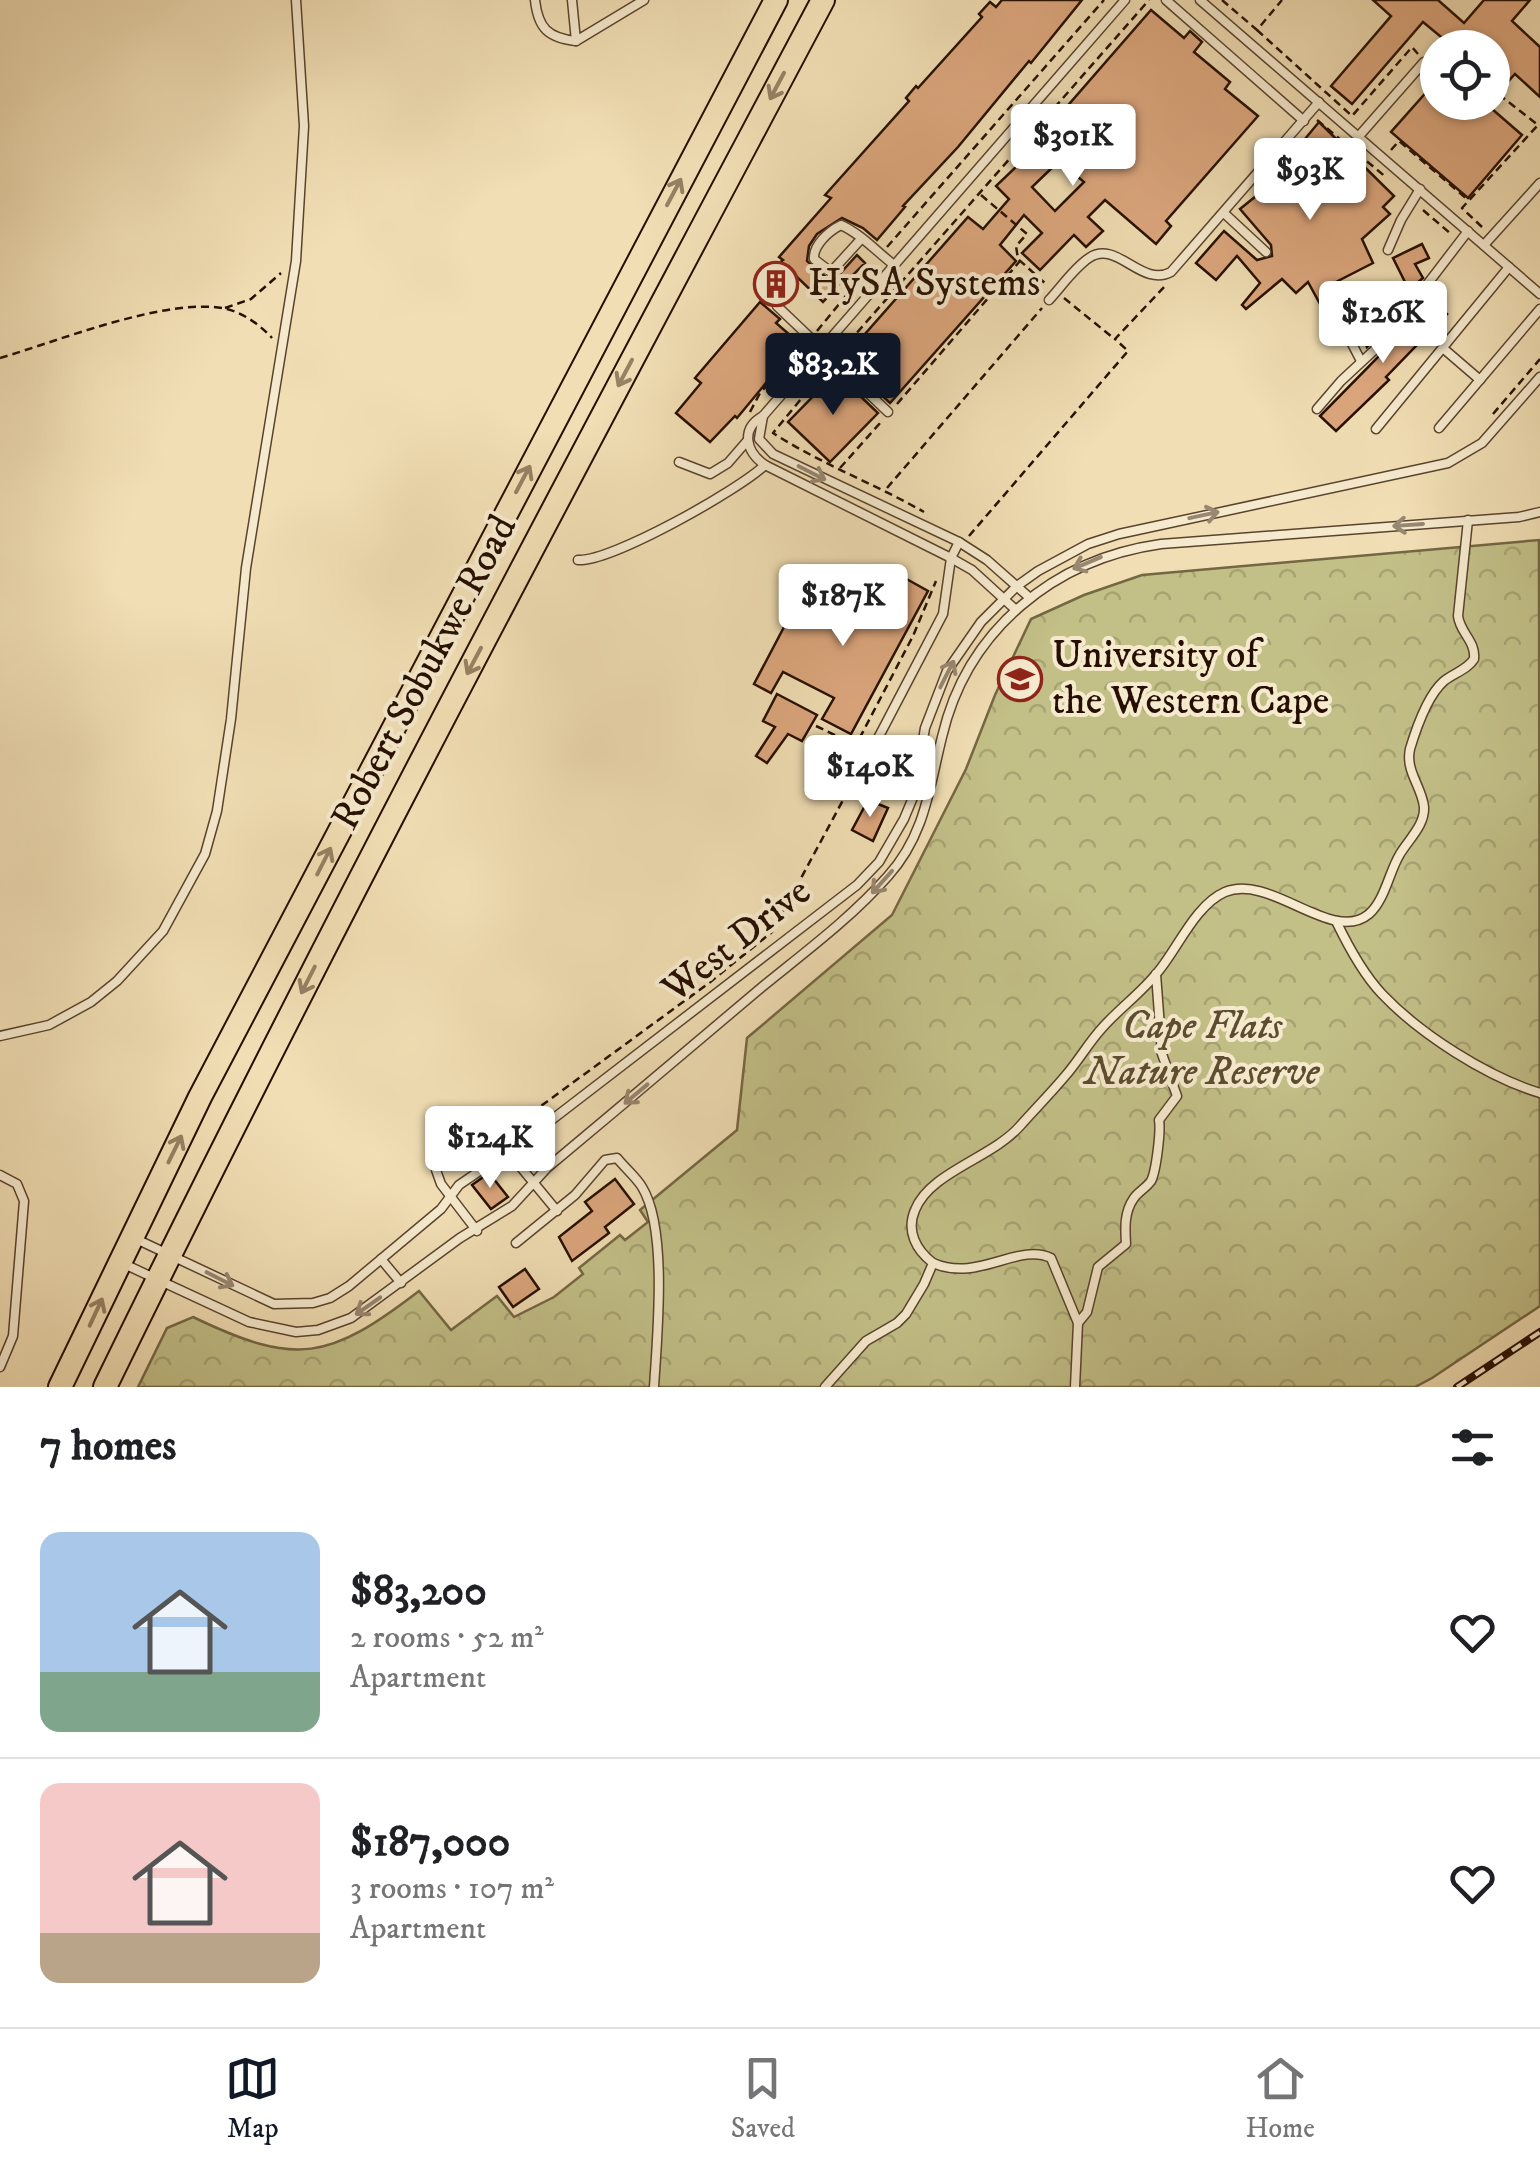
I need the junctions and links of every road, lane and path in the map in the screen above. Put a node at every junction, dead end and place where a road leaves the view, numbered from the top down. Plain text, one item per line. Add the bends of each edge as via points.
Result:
1 (296, 0) edge
2 (534, 0) edge
3 (572, 0) edge
4 (644, 0) edge
5 (776, 0) edge
6 (823, 0) edge
7 (1125, 0) edge
8 (1148, 0) edge
9 (1166, 0) edge
10 (1200, 0) edge
11 (1222, 0) edge
12 (1282, 0) edge
13 (629, 5) edge
14 (1257, 30) junction
15 (576, 41) junction
16 (1420, 56) edge
17 (1420, 66) edge
18 (1320, 102) junction
19 (1510, 103) edge
20 (1540, 116) edge
21 (1304, 121) junction
22 (1534, 122) junction
23 (1359, 136) junction
24 (1391, 150) dead end
25 (1539, 186) edge
26 (1420, 189) junction
27 (980, 194) junction
28 (1469, 201) junction
29 (1224, 214) junction
30 (1468, 231) junction
31 (1492, 236) junction
32 (862, 238) junction
33 (1484, 245) junction
34 (1388, 250) dead end
35 (1266, 252) dead end
36 (296, 261) junction
37 (1020, 261) junction
38 (894, 265) junction
39 (1508, 267) junction
40 (1165, 286) dead end
41 (1056, 292) junction
42 (1540, 294) edge
43 (1049, 300) joint
44 (777, 306) dead end
45 (224, 308) junction
46 (1540, 310) edge
47 (1338, 317) dead end
48 (1114, 339) junction
49 (1444, 348) junction
50 (821, 349) junction
51 (282, 353) junction
52 (0, 358) edge
53 (1540, 358) edge
54 (833, 360) junction
55 (1361, 361) junction
56 (1540, 377) edge
57 (1480, 380) junction
58 (1317, 409) dead end
59 (889, 412) junction
60 (762, 416) junction
61 (1496, 418) dead end
62 (1439, 428) dead end
63 (1376, 429) dead end
64 (747, 441) junction
65 (679, 462) dead end
66 (766, 465) junction
67 (839, 469) junction
68 (886, 490) junction
69 (851, 491) junction
70 (879, 502) junction
71 (844, 505) junction
72 (1540, 512) edge
73 (936, 519) dead end
74 (1468, 520) junction
75 (964, 540) junction
76 (951, 558) junction
77 (578, 560) dead end
78 (938, 578) dead end
79 (1016, 586) junction
80 (1004, 598) junction
81 (1030, 598) junction
82 (1016, 610) junction
83 (816, 726) dead end
84 (861, 762) joint
85 (1336, 921) junction
86 (1156, 974) junction
87 (0, 1036) edge
88 (1540, 1092) edge
89 (468, 1139) dead end
90 (490, 1144) dead end
91 (505, 1153) junction
92 (0, 1175) edge
93 (534, 1182) junction
94 (450, 1197) junction
95 (556, 1210) junction
96 (476, 1230) junction
97 (132, 1237) junction
98 (516, 1243) dead end
99 (170, 1254) junction
100 (381, 1259) junction
101 (120, 1262) junction
102 (932, 1263) junction
103 (158, 1280) junction
104 (401, 1282) junction
105 (1078, 1323) junction
106 (0, 1367) edge
107 (60, 1387) edge
108 (105, 1387) edge
109 (654, 1387) edge
110 (825, 1387) edge
111 (1075, 1387) edge

1 - 36 lane via 304,126
2 - 15 lane via 548,34
3 - 15 lane
4 - 13 lane
97 -> 5 main road, Robert Sobukwe Road
6 -> 99 main road, Robert Sobukwe Road via 415,772
7 - 38 lane
8 - 27 path
9 - 21 lane
10 - 18 lane
11 - 14 path
12 - 14 path
13 - 15 lane
14 - 16 path via 1352,116 1412,47
17 - 23 lane
18 - 21 lane
18 - 23 lane
19 - 22 path
20 - 22 path
21 - 29 lane
22 - 28 path
23 - 26 lane
24 - 28 path via 1399,141
25 - 31 lane
26 - 30 lane
26 - 34 lane
27 - 37 path via 1027,234 1016,246
27 - 54 path
28 - 31 path via 1462,208
29 - 35 lane
29 - 41 lane via 1164,276 1104,253 1086,260
30 - 33 lane
30 - 55 lane
31 - 33 lane
32 - 32 lane via 836,227 814,259 831,272
32 - 38 lane
33 - 39 lane
36 - 45 path via 251,299
36 - 51 lane
37 - 41 path
37 - 59 path
38 - 50 lane
39 - 42 lane
39 - 49 lane
40 - 48 path
41 - 43 lane
41 - 48 path
43 - 68 path
44 - 50 lane
45 - 51 path via 262,328
45 - 52 path via 156,311
46 - 57 lane
47 - 55 lane
48 - 75 path via 1128,351
49 - 57 lane
49 - 63 lane
50 - 54 lane
50 - 60 lane
51 - 87 lane via 246,568 231,719 205,854 162,931 117,982 49,1025
53 - 61 path via 1492,413
54 - 59 lane
54 - 67 path via 774,433
55 - 58 lane
79 -> 56 lane, West Drive via 1060,557 1119,534 1448,463 1482,443
57 - 62 lane
59 - 67 path
60 - 64 lane
60 -> 69 lane via 758,434 765,447
64 - 65 lane via 710,474
64 - 66 lane
66 - 71 lane
66 - 77 lane via 679,518 598,558
67 - 68 path
68 - 70 path
68 - 73 path
69 - 70 lane
69 - 71 lane
70 - 75 lane
71 - 76 lane
72 - 74 lane, West Drive
74 -> 81 lane, West Drive via 1141,547 1090,561
74 - 85 lane via 1458,616 1474,659 1434,693 1410,748 1422,820 1375,908 1360,920
75 - 76 lane
75 - 79 lane
76 - 80 lane
76 - 84 lane via 943,614
78 - 83 path via 856,745
79 - 80 lane, West Drive
79 - 81 lane
80 - 82 lane
91 -> 80 lane, West Drive via 828,910 879,862 914,795 925,728 947,671
81 - 82 lane, West Drive
82 -> 93 lane, West Drive via 963,679 920,827 889,875
84 - 90 path via 772,932
85 - 86 lane via 1260,890 1230,891 1212,901
85 - 88 lane via 1381,992 1423,1030 1509,1084
86 - 102 lane via 1014,1133 922,1196 911,1230
86 - 105 lane via 1162,1054 1176,1096 1160,1120 1153,1178 1132,1200 1124,1222 1126,1244 1098,1267
89 - 94 lane via 436,1170
91 - 93 lane
91 - 94 lane, West Drive
92 - 106 lane via 17,1184 24,1201 13,1336
93 - 95 lane
93 - 96 lane, West Drive
94 - 96 lane
94 - 100 lane, West Drive
95 - 98 lane
95 - 109 lane via 605,1160 616,1158 642,1187 652,1209 660,1289
96 - 104 lane, West Drive
97 - 99 lane, West Drive
97 - 101 main road, Robert Sobukwe Road
99 -> 100 lane, West Drive via 247,1293 295,1305 330,1298
99 - 103 main road, Robert Sobukwe Road
100 - 104 lane
101 - 103 lane, West Drive
107 -> 101 main road, Robert Sobukwe Road
102 - 105 lane via 962,1271 1034,1253 1047,1256
102 - 110 lane via 906,1314 866,1340
104 -> 103 lane, West Drive via 341,1323 296,1332 250,1322
103 - 108 main road, Robert Sobukwe Road
105 - 111 lane

